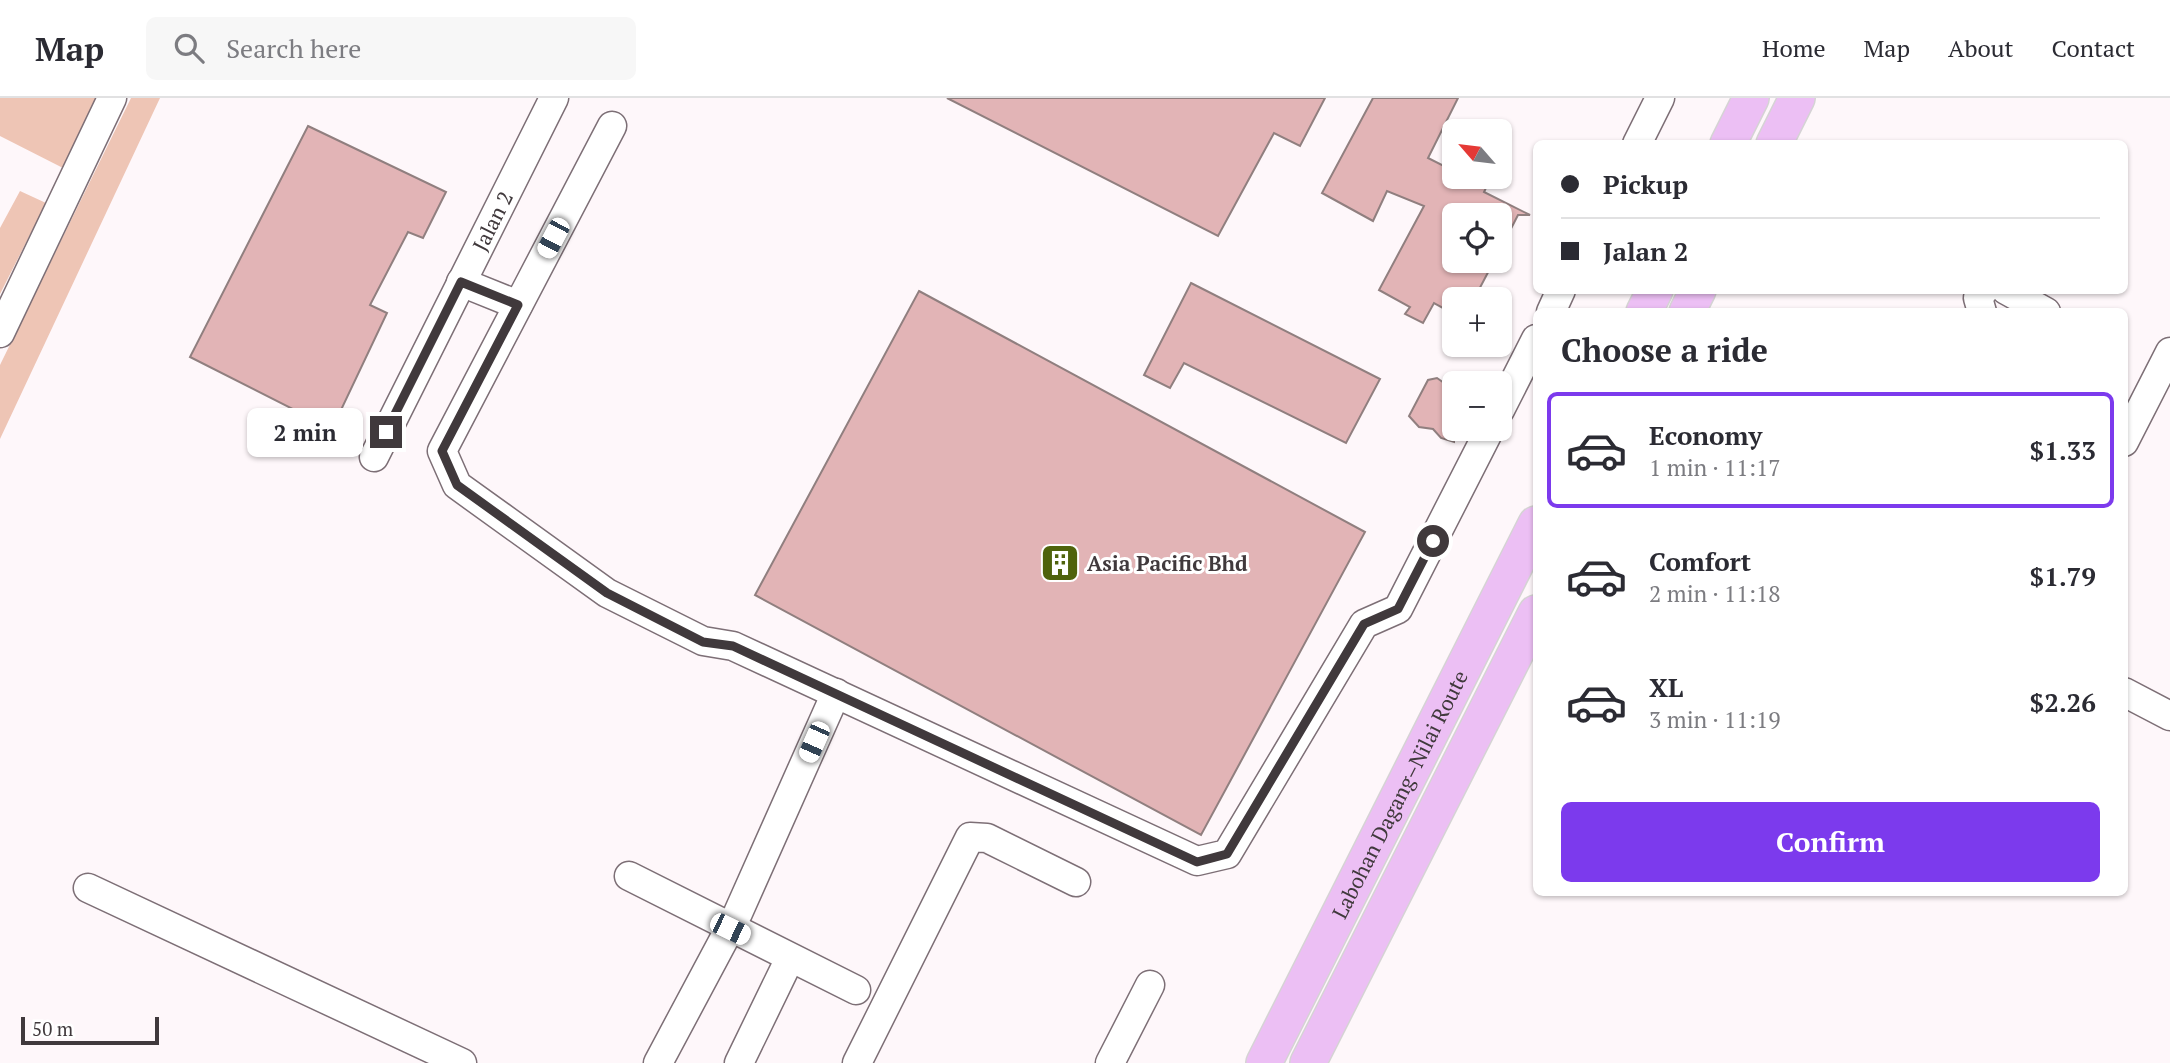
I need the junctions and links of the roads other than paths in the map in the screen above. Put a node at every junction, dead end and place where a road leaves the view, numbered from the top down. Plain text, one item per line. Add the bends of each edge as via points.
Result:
1 (112, 98) edge
2 (554, 98) edge
3 (1660, 98) edge
4 (1751, 98) edge
5 (1797, 98) edge
6 (612, 126) dead end
7 (1639, 140) edge
8 (1730, 140) edge
9 (1776, 140) edge
10 (461, 282) junction
11 (2013, 294) edge
12 (518, 305) junction
13 (2039, 308) edge
14 (0, 333) edge
15 (1533, 345) edge
16 (2170, 352) edge
17 (1512, 386) edge
18 (2128, 434) edge
19 (1484, 441) edge
20 (374, 457) dead end
21 (1533, 530) edge
22 (1533, 619) edge
23 (836, 693) junction
24 (2128, 694) edge
25 (2170, 716) edge
26 (629, 876) dead end
27 (1076, 882) dead end
28 (88, 888) dead end
29 (730, 929) junction
30 (790, 958) junction
31 (1150, 985) dead end
32 (856, 990) dead end
33 (462, 1063) edge
34 (658, 1063) edge
35 (739, 1063) edge
36 (858, 1063) edge
37 (1110, 1063) edge
38 (1264, 1063) edge
39 (1308, 1063) edge

1 - 14 street
2 - 10 street, Jalan 2
3 - 7 street
4 - 8 main road
5 - 9 main road
6 - 12 street
10 - 12 street
10 - 20 street, Jalan 2
11 - 13 street
12 - 23 street via 442,451 457,485 607,593 703,642 733,646
15 - 17 street
16 - 18 street
19 - 23 street via 1398,609 1364,624 1227,854 1197,862
21 - 38 main road, Labohan Dagang–Nilai Route
22 - 39 main road, Labohan Dagang–Nilai Route
23 - 29 street
24 - 25 street
26 - 29 street
27 - 36 street via 987,838 970,837
28 - 33 street
29 - 30 street
29 - 34 street
30 - 32 street
30 - 35 street
31 - 37 street

